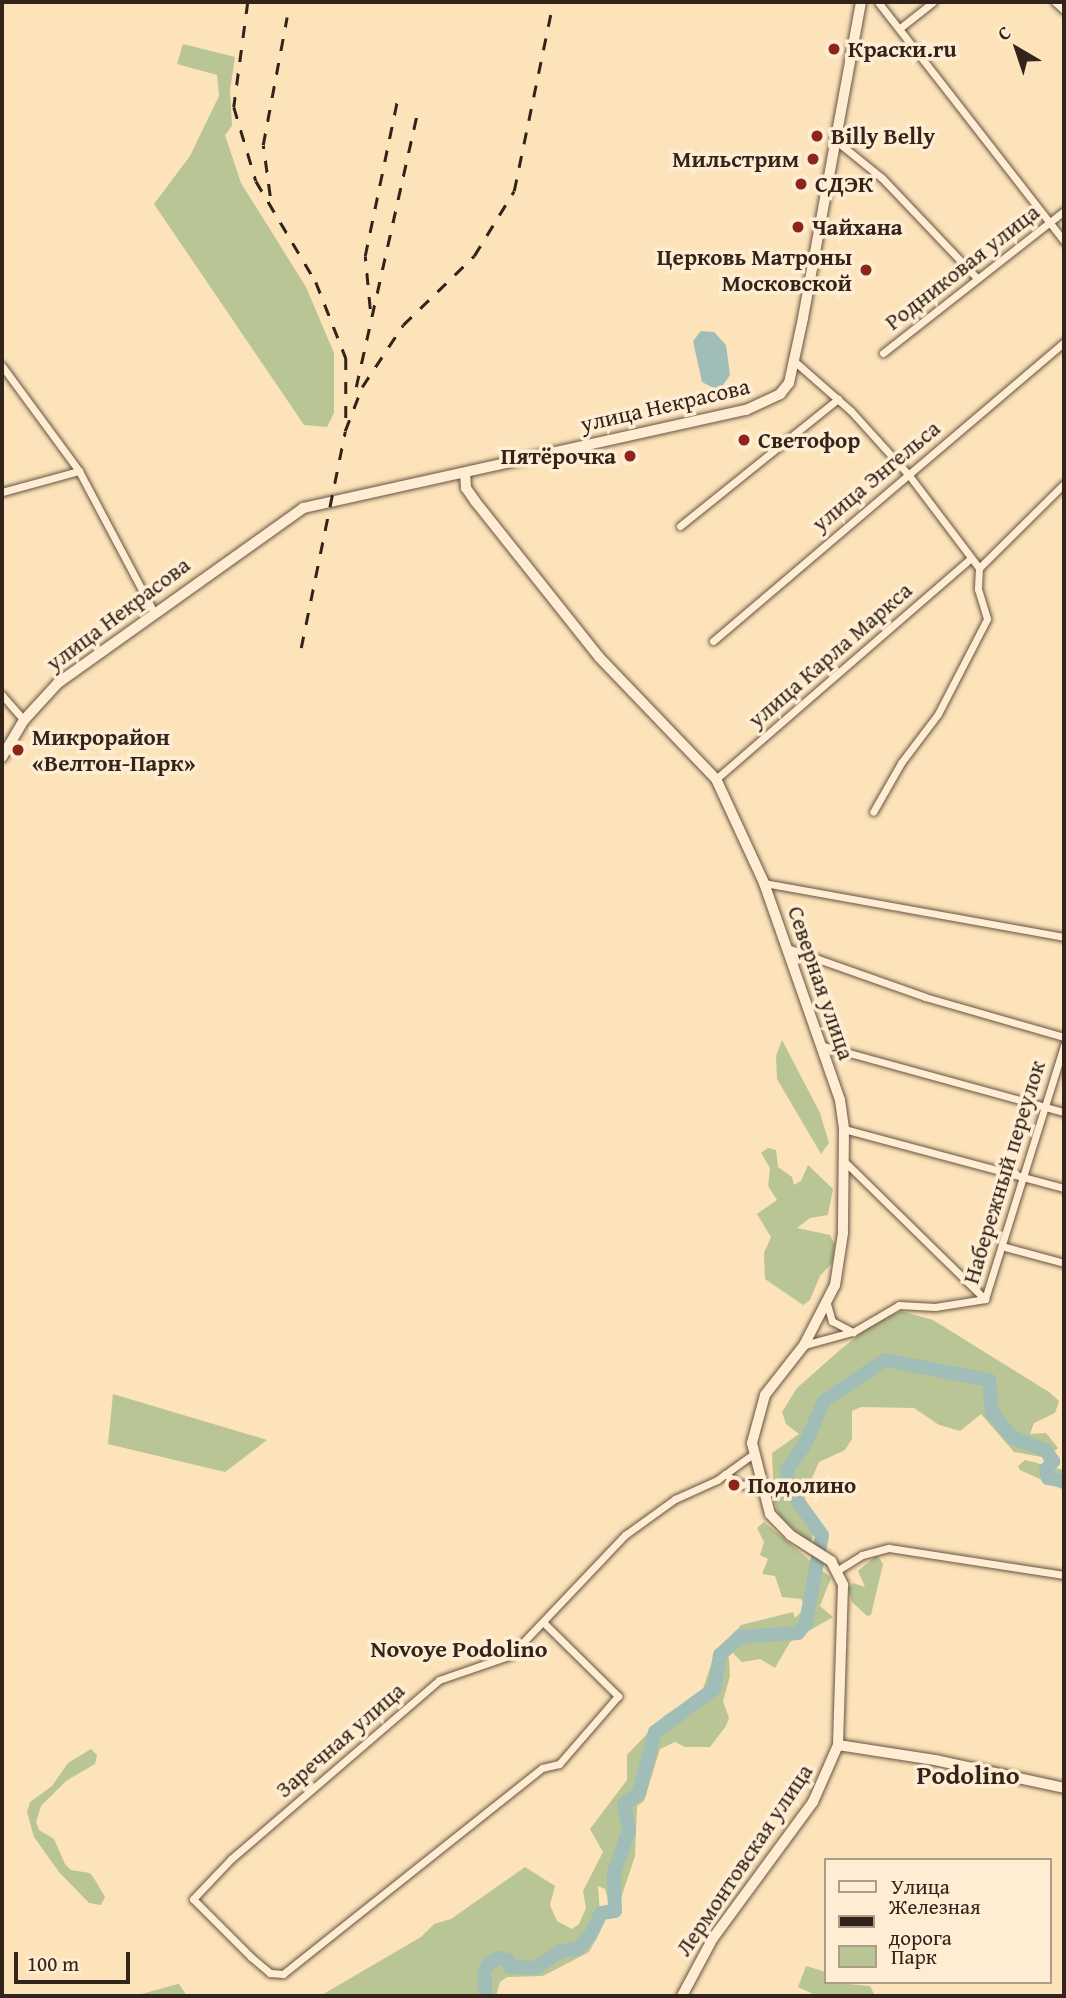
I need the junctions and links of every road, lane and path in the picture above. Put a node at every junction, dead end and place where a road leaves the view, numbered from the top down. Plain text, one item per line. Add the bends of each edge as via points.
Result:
1 (861, 2) edge
2 (878, 2) edge
3 (933, 2) edge
4 (1055, 2) edge
5 (1064, 10) edge
6 (900, 28) junction
7 (835, 141) junction
8 (1064, 211) edge
9 (1051, 223) junction
10 (1064, 241) edge
11 (977, 278) junction
12 (1064, 342) edge
13 (883, 353) dead end
14 (793, 360) junction
15 (2, 366) edge
16 (838, 399) junction
17 (79, 471) junction
18 (465, 473) junction
19 (908, 474) junction
20 (1064, 484) edge
21 (2, 492) edge
22 (680, 526) dead end
23 (969, 560) junction
24 (979, 568) junction
25 (153, 611) junction
26 (713, 641) dead end
27 (2, 695) edge
28 (24, 720) junction
29 (2, 757) edge
30 (716, 779) junction
31 (873, 812) dead end
32 (764, 883) junction
33 (1064, 937) edge
34 (786, 948) junction
35 (1064, 1037) edge
36 (820, 1045) junction
37 (1064, 1045) edge
38 (1044, 1107) junction
39 (1064, 1112) edge
40 (844, 1129) junction
41 (845, 1162) junction
42 (1025, 1178) junction
43 (1064, 1188) edge
44 (1004, 1247) junction
45 (1064, 1263) edge
46 (985, 1299) junction
47 (827, 1304) junction
48 (853, 1332) junction
49 (804, 1345) junction
50 (753, 1454) junction
51 (725, 1474) junction
52 (760, 1483) junction
53 (838, 1570) junction
54 (1064, 1575) edge
55 (545, 1624) junction
56 (838, 1745) junction
57 (1064, 1788) edge
58 (682, 1996) edge

1 - 7 street, улица Некрасова
2 - 6 street
3 - 6 street
4 - 5 street
6 - 9 street
7 - 11 street via 882,178
7 - 14 street, улица Некрасова
8 - 9 street, Родниковая улица
9 - 10 street
9 - 11 street, Родниковая улица
11 - 13 street, Родниковая улица
12 - 19 street, улица Энгельса
14 - 16 street
14 - 18 street, улица Некрасова via 789,383 771,402
15 - 17 street
16 - 19 street
16 - 22 street
17 - 21 street
17 - 25 street
18 - 25 street, улица Некрасова via 303,508
18 - 30 street, Северная улица via 466,488 475,501 599,657
19 - 23 street
19 - 26 street, улица Энгельса
20 - 24 street
23 - 24 street
23 - 30 street, улица Карла Маркса
24 - 31 street via 978,589 987,619 939,714 901,763
25 - 28 street, улица Некрасова via 58,683
27 - 28 street
28 - 29 street, улица Некрасова
30 - 32 street, Северная улица
32 - 33 street
32 - 34 street, Северная улица
34 - 35 street via 925,997
34 - 36 street, Северная улица
36 - 38 street
36 - 40 street, Северная улица
37 - 38 street, Набережный переулок
38 - 39 street
38 - 42 street, Набережный переулок
40 - 41 street, Северная улица
40 - 42 street
41 - 46 street
41 - 47 street, Северная улица via 840,1264
42 - 43 street
42 - 44 street, Набережный переулок
44 - 45 street
44 - 46 street, Набережный переулок
46 - 48 street, Набережный переулок via 935,1307 899,1305
47 - 48 street via 832,1321
47 - 49 street, Северная улица
48 - 49 street, Набережный переулок
49 - 50 street, Северная улица via 758,1410
50 - 51 street, Заречная улица
50 - 52 street, Северная улица
51 - 52 street via 741,1485
51 - 55 street, Заречная улица via 675,1499 625,1535
52 - 53 street, Северная улица via 776,1523
53 - 54 street via 862,1555 890,1548
53 - 56 street, Лермонтовская улица via 844,1608
55 - 55 street, Заречная улица via 511,1655 439,1680 231,1859 193,1899 251,1957 270,1973 283,1975 542,1769 559,1764 618,1696
56 - 57 street
56 - 58 street, Лермонтовская улица via 813,1802 713,1938

